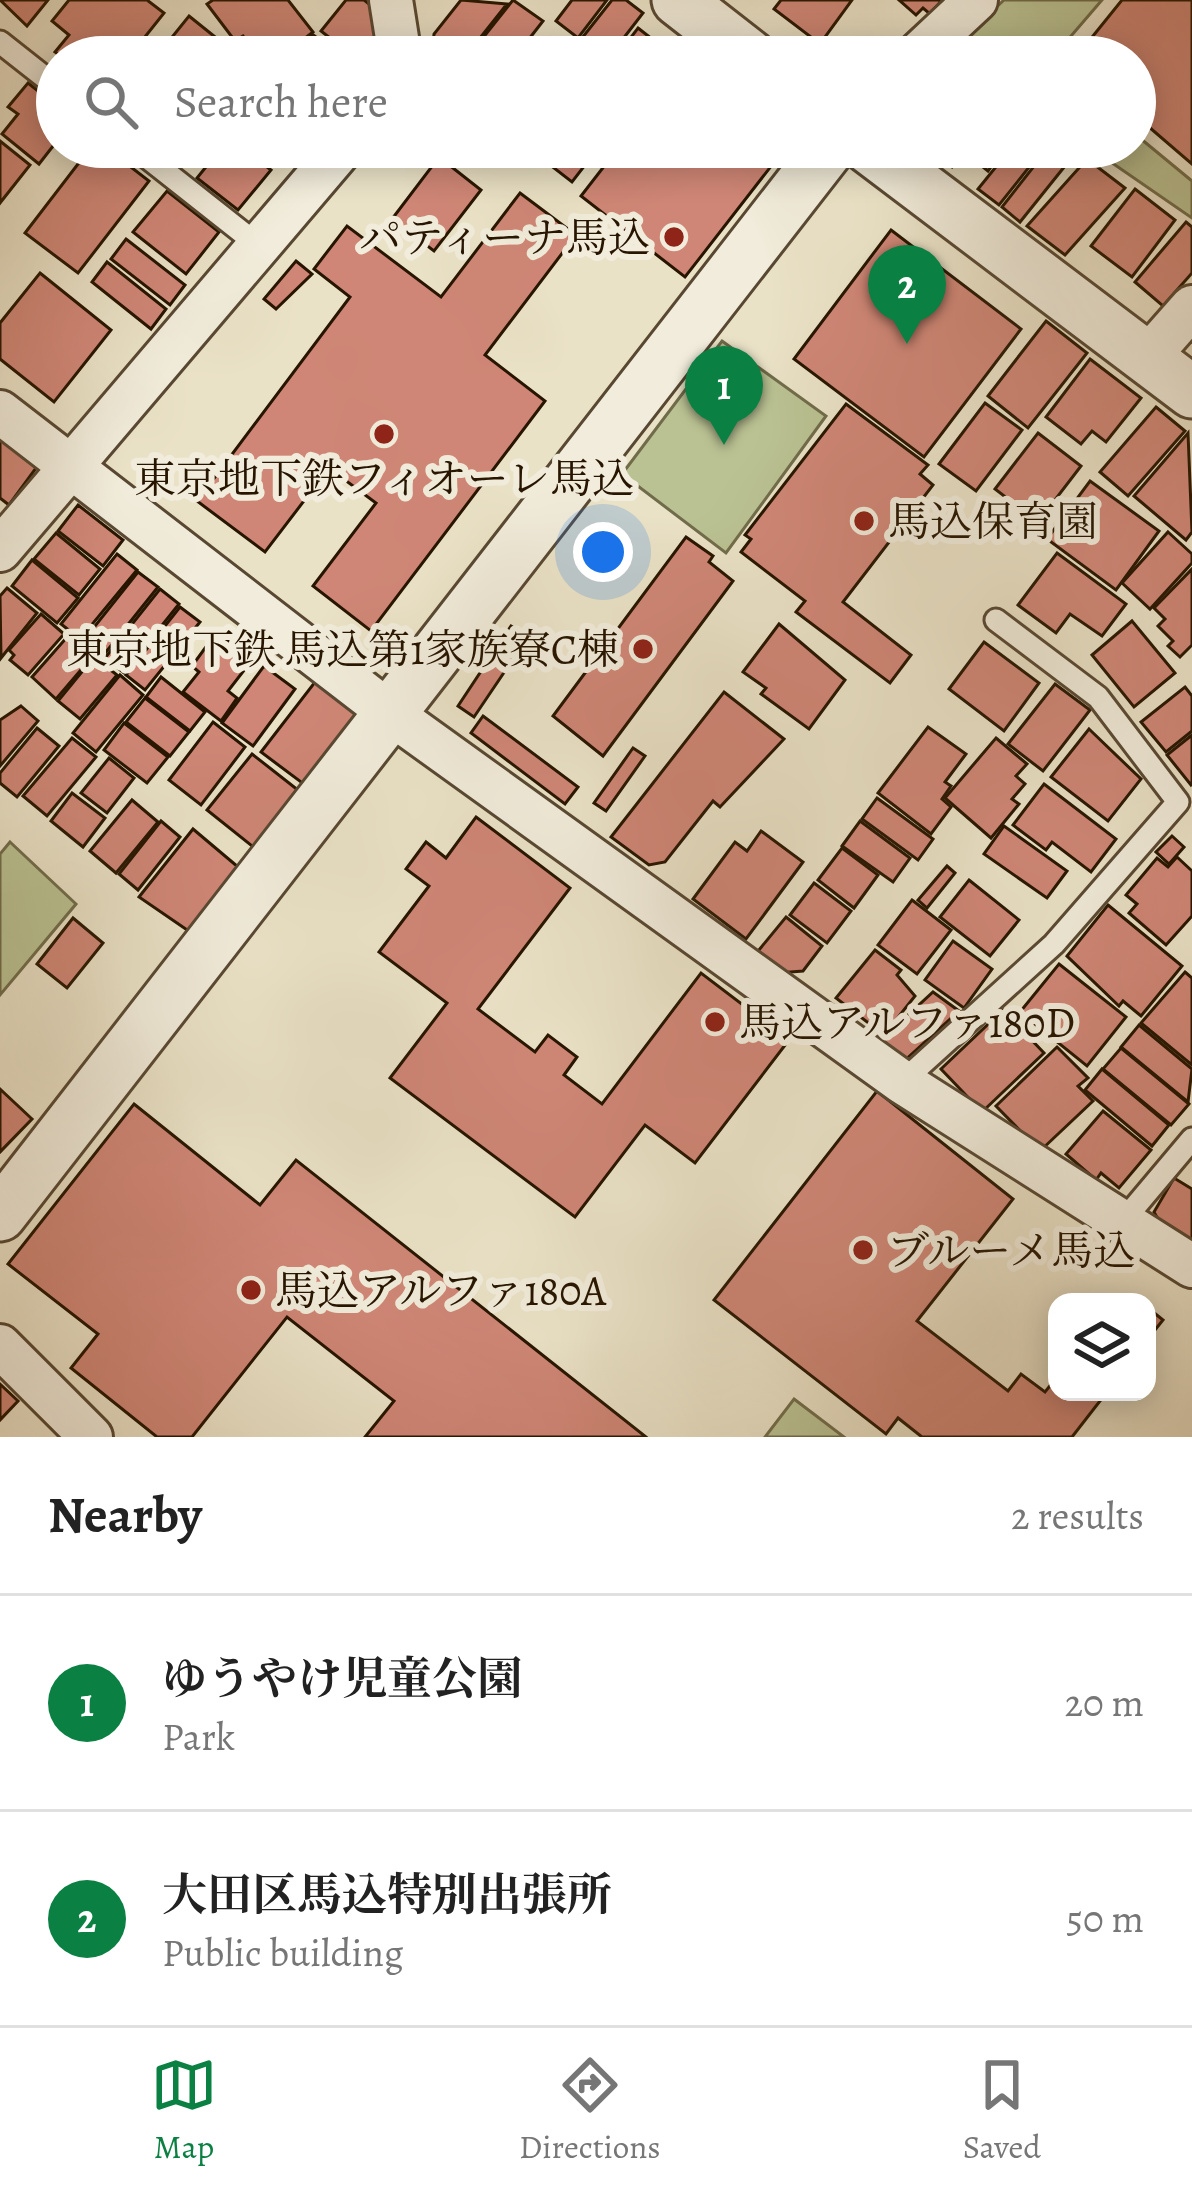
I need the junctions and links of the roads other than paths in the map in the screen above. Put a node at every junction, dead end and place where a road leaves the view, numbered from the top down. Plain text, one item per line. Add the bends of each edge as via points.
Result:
1 (391, 0) edge
2 (678, 0) edge
3 (976, 0) edge
4 (397, 36) edge
5 (724, 36) edge
6 (937, 36) edge
7 (0, 42) edge
8 (36, 70) edge
9 (161, 168) edge
10 (325, 168) edge
11 (814, 168) edge
12 (896, 168) edge
13 (258, 245) junction
14 (1192, 307) edge
15 (1148, 358) junction
16 (1192, 392) edge
17 (0, 412) edge
18 (70, 469) junction
19 (0, 550) edge
20 (996, 620) dead end
21 (390, 713) junction
22 (902, 1082) junction
23 (1192, 1139) edge
24 (0, 1215) edge
25 (1123, 1221) junction
26 (1192, 1266) edge
27 (0, 1346) edge
28 (91, 1437) edge

1 - 4 street
2 - 5 street
3 - 6 street
7 - 8 lane
9 - 13 lane
10 - 13 street
11 - 21 street
12 - 15 street
13 - 18 street
14 - 15 street
15 - 16 street
17 - 18 street
18 - 19 street
18 - 21 street
20 - 22 lane via 1098,697 1178,802 1054,944
21 - 22 street
21 - 24 street
22 - 25 street
23 - 25 lane
25 - 26 street
27 - 28 street

